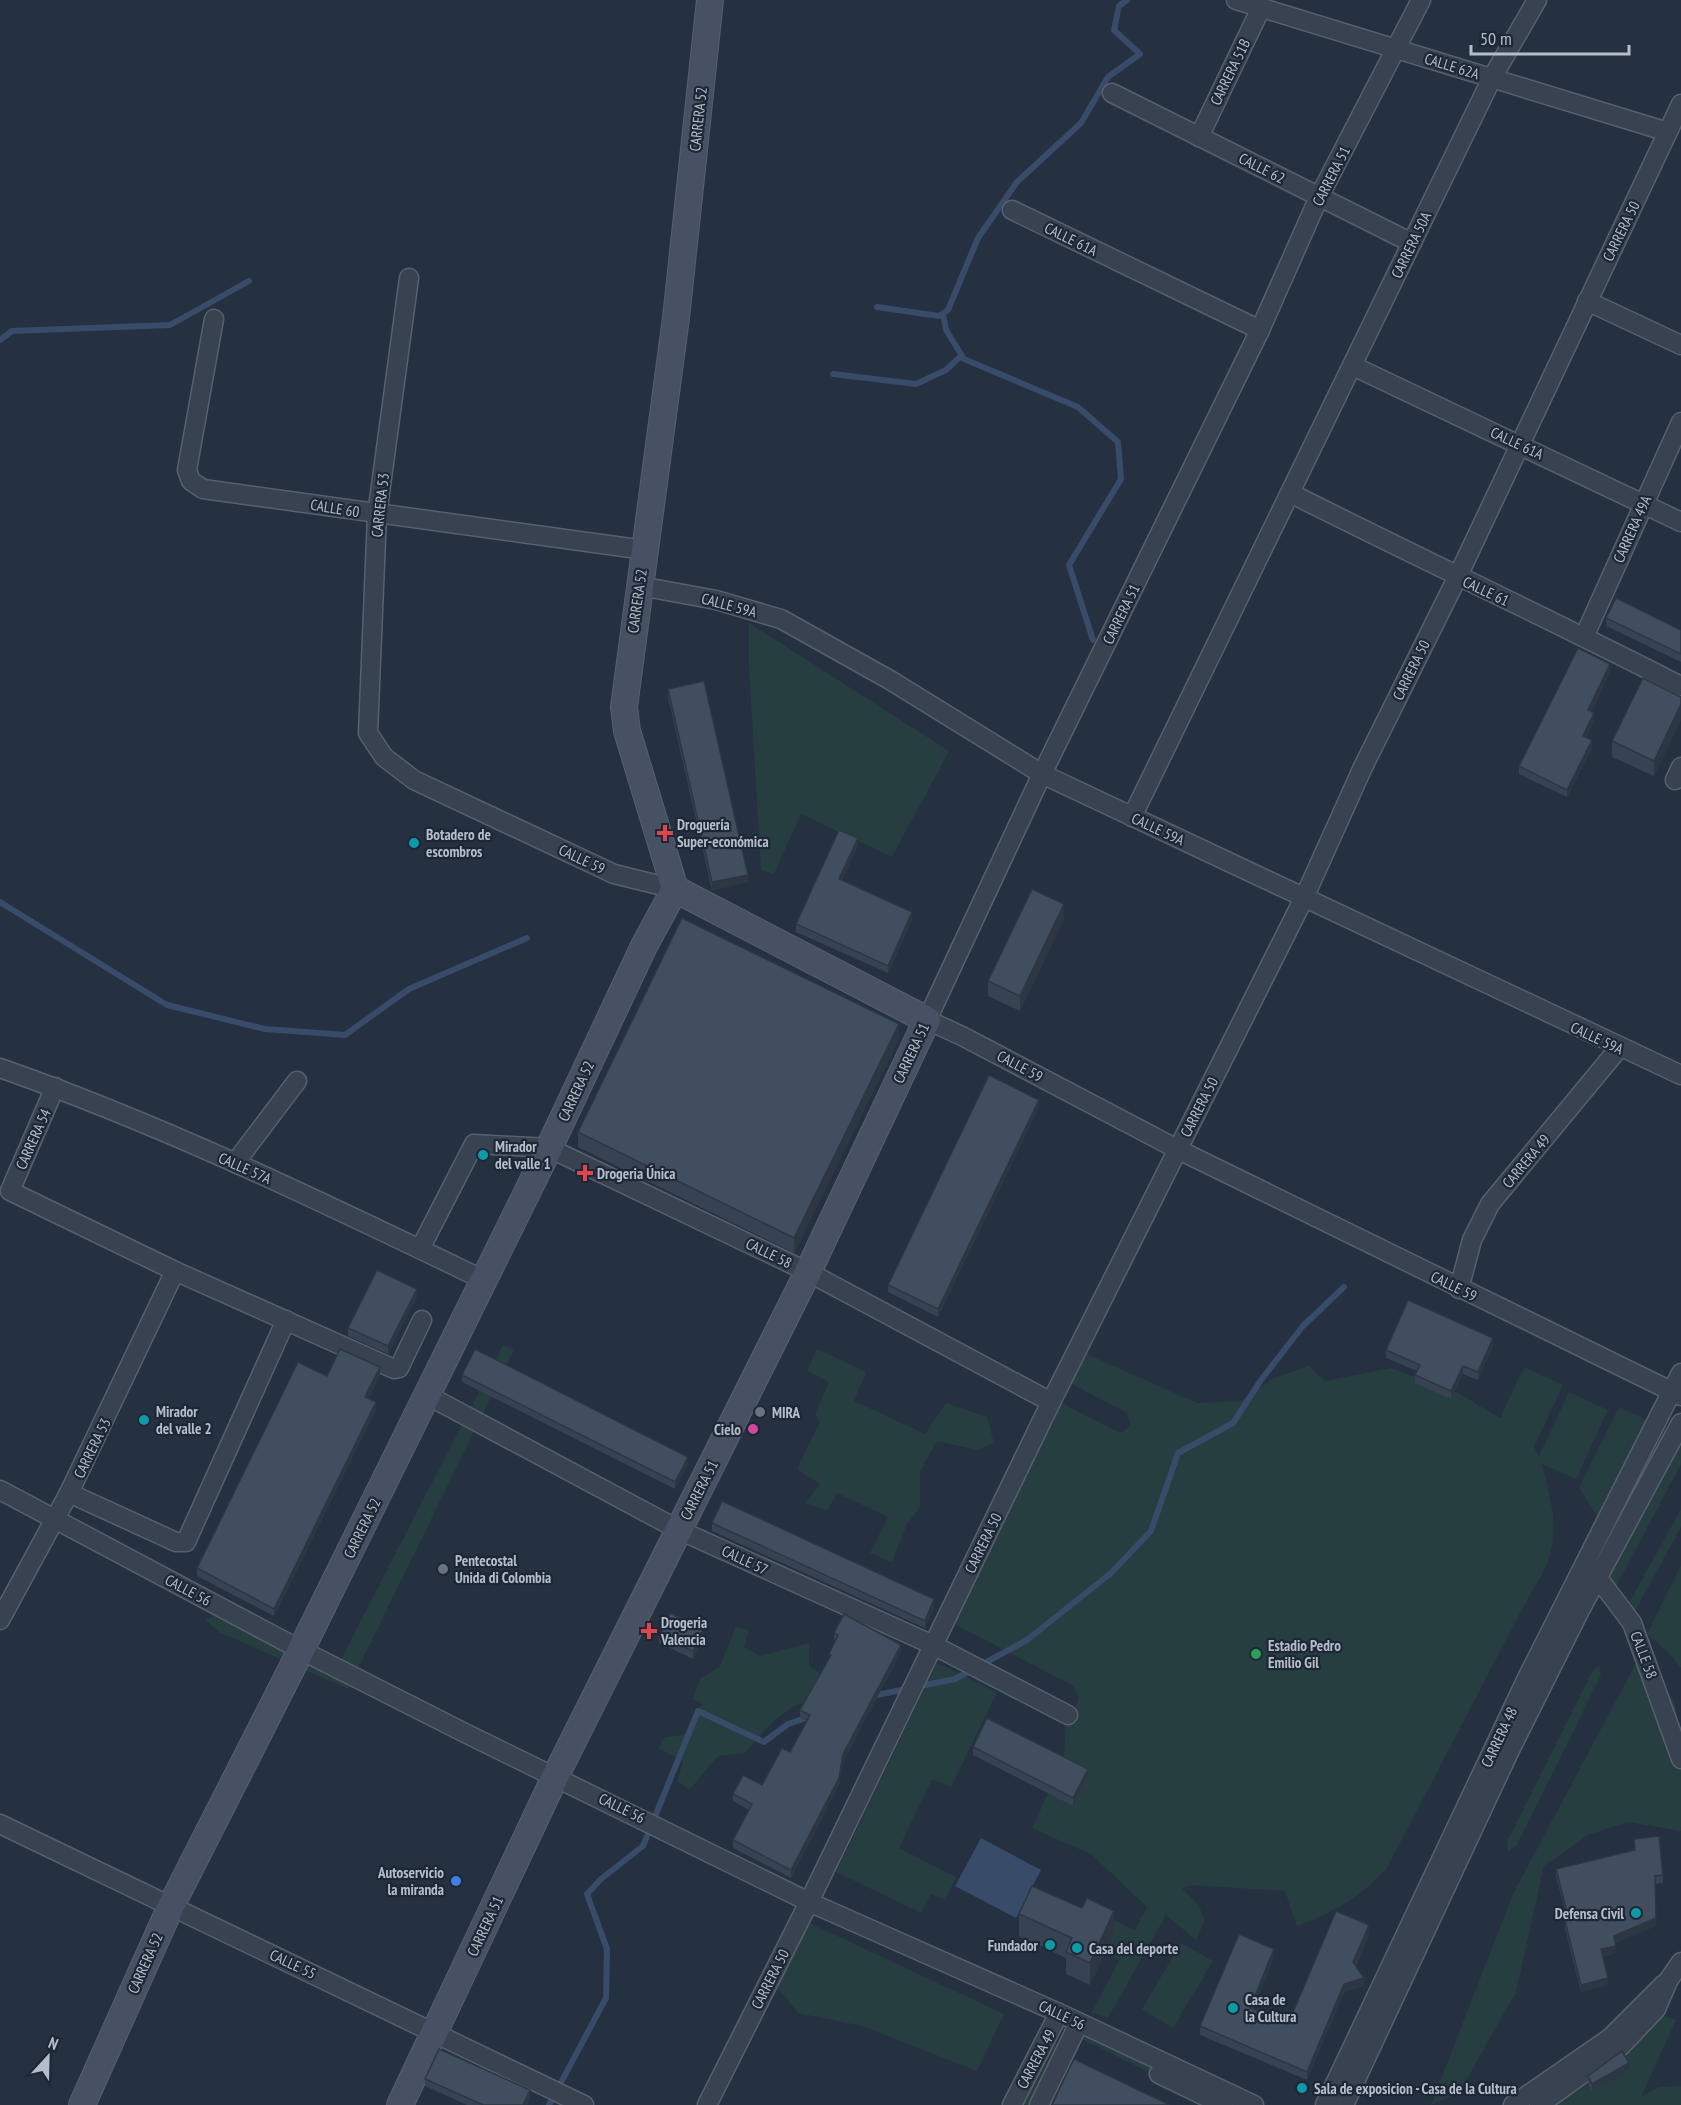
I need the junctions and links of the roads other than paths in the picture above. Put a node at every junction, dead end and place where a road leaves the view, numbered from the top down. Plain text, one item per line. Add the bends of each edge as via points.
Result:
1 (710, 0) edge
2 (1236, 0) edge
3 (1421, 0) edge
4 (1537, 0) edge
5 (1261, 8) junction
6 (1396, 49) junction
7 (1492, 78) junction
8 (1112, 93) dead end
9 (1681, 104) edge
10 (1668, 132) junction
11 (1199, 137) junction
12 (1319, 197) junction
13 (1012, 210) dead end
14 (1412, 243) junction
15 (409, 278) dead end
16 (1587, 301) junction
17 (214, 319) dead end
18 (1260, 330) junction
19 (1681, 345) edge
20 (1353, 366) junction
21 (1681, 422) edge
22 (1520, 444) junction
23 (1292, 494) junction
24 (1644, 502) junction
25 (377, 515) junction
26 (1681, 522) edge
27 (645, 550) junction
28 (1457, 578) junction
29 (640, 586) junction
30 (1584, 637) junction
31 (1681, 686) edge
32 (368, 733) joint
33 (1042, 774) junction
34 (1132, 817) junction
35 (675, 889) junction
36 (1304, 898) junction
37 (927, 1020) junction
38 (1619, 1048) junction
39 (0, 1068) edge
40 (1681, 1076) edge
41 (297, 1081) dead end
42 (56, 1087) junction
43 (549, 1148) junction
44 (1178, 1149) junction
45 (235, 1163) junction
46 (420, 1249) junction
47 (175, 1271) junction
48 (808, 1272) junction
49 (484, 1280) junction
50 (1459, 1288) junction
51 (286, 1320) junction
52 (422, 1320) dead end
53 (1681, 1373) edge
54 (1676, 1394) edge
55 (427, 1395) junction
56 (1051, 1402) junction
57 (1681, 1423) edge
58 (0, 1490) edge
59 (69, 1493) junction
60 (55, 1518) junction
61 (679, 1530) junction
62 (1583, 1563) junction
63 (1598, 1576) junction
64 (0, 1620) edge
65 (933, 1646) junction
66 (301, 1650) junction
67 (1068, 1715) dead end
68 (1502, 1748) junction
69 (1681, 1759) edge
70 (555, 1777) junction
71 (0, 1824) edge
72 (809, 1902) junction
73 (171, 1906) junction
74 (1681, 1962) edge
75 (1399, 1966) junction
76 (1668, 1981) junction
77 (1057, 2019) junction
78 (1077, 2028) junction
79 (436, 2032) junction
80 (82, 2105) edge
81 (400, 2105) edge
82 (584, 2105) edge
83 (707, 2105) edge
84 (1012, 2105) edge
85 (1038, 2105) edge
86 (1223, 2105) edge
87 (1254, 2105) edge
88 (1325, 2105) edge
89 (1344, 2105) edge
90 (1513, 2105) edge
91 (1539, 2105) edge

1 - 27 main road, CARRERA 52 via 676,318
2 - 5 street, CALLE 62A
3 - 6 street, CARRERA 51
4 - 7 street, CARRERA 50A
5 - 6 street, CALLE 62A
5 - 11 street, CARRERA 51B
6 - 7 street, CALLE 62A
6 - 12 street, CARRERA 51
7 - 10 street, CALLE 62A
7 - 14 street, CARRERA 50A
8 - 11 street, CALLE 62
9 - 10 street, CARRERA 50
10 - 16 street, CARRERA 50
11 - 12 street, CALLE 62
12 - 14 street, CALLE 62
12 - 18 street, CARRERA 51
13 - 18 street, CALLE 61A
14 - 20 street, CARRERA 50A
15 - 25 street, CARRERA 53
16 - 19 street
16 - 22 street, CARRERA 50
17 - 25 street, CALLE 60 via 187,470 191,481 203,489
18 - 33 street, CARRERA 51
20 - 22 street, CALLE 61A
20 - 23 street, CARRERA 50A
21 - 24 street, CARRERA 49A
22 - 24 street, CALLE 61A
22 - 28 street, CARRERA 50
23 - 28 street, CALLE 61
23 - 34 street, CARRERA 50A
24 - 26 street, CALLE 61A
24 - 30 street, CARRERA 49A
25 - 27 street, CALLE 60
25 - 32 street, CARRERA 53
27 - 29 main road, CARRERA 52
28 - 30 street, CALLE 61
28 - 36 street, CARRERA 50
29 - 33 street, CALLE 59A via 716,600 781,619 890,680
29 - 35 main road, CARRERA 52 via 624,707 627,731
30 - 31 street, CALLE 61
32 - 35 street, CALLE 59 via 384,757 414,780 614,874
33 - 34 street, CALLE 59A
33 - 37 street, CARRERA 51
34 - 36 street, CALLE 59A
35 - 37 main road, CALLE 59
35 - 43 main road, CARRERA 52
36 - 38 street, CALLE 59A
36 - 44 street, CARRERA 50
37 - 44 street, CALLE 59
37 - 48 main road, CARRERA 51
38 - 40 street, CALLE 59A
38 - 50 street, CARRERA 49 via 1490,1204 1472,1240
39 - 42 street, CALLE 57A
41 - 45 street
42 - 45 street, CALLE 57A
42 - 47 street, CARRERA 54 via 10,1191
43 - 46 street, CALLE 58 via 474,1143
43 - 48 street, CALLE 58
43 - 49 main road, CARRERA 52
44 - 50 street, CALLE 59
44 - 56 street, CARRERA 50
45 - 46 street, CALLE 57A
46 - 49 street, CALLE 57A
47 - 51 street
47 - 59 street, CARRERA 53
48 - 56 street, CALLE 58
48 - 61 main road, CARRERA 51
49 - 55 main road, CARRERA 52
50 - 54 street, CALLE 59
51 - 52 street via 394,1369 399,1368
51 - 59 street via 186,1542 176,1542
53 - 54 street, CARRERA 48
54 - 62 street, CARRERA 48
55 - 61 street, CALLE 57
55 - 66 main road, CARRERA 52
56 - 65 street, CARRERA 50
57 - 63 street, CARRERA 48
58 - 60 street, CALLE 56
59 - 60 street, CARRERA 53
60 - 64 street, CARRERA 53
60 - 66 street, CALLE 56
61 - 65 street, CALLE 57
61 - 70 main road, CARRERA 51
62 - 63 street, CALLE 58
62 - 68 street, CARRERA 48
63 - 68 street, CARRERA 48
63 - 69 street, CALLE 58 via 1632,1623
65 - 67 street, CALLE 57
65 - 72 street, CARRERA 50
66 - 70 street, CALLE 56
66 - 73 main road, CARRERA 52
68 - 75 street, CARRERA 48
70 - 72 street, CALLE 56
70 - 79 main road, CARRERA 51
71 - 73 street, CALLE 55
72 - 77 street, CALLE 56
72 - 83 street, CARRERA 50
73 - 79 street, CALLE 55
73 - 80 main road, CARRERA 52
74 - 76 street
75 - 88 street, CARRERA 48
75 - 89 street, CARRERA 48 via 1356,2085
76 - 90 street via 1610,2038
76 - 91 street via 1656,2009 1621,2046
77 - 78 street, CALLE 56
77 - 84 street, CARRERA 49
78 - 85 street, CARRERA 49
78 - 86 street, CALLE 56
78 - 87 street, CALLE 56
79 - 81 main road, CARRERA 51
79 - 82 street, CALLE 55

